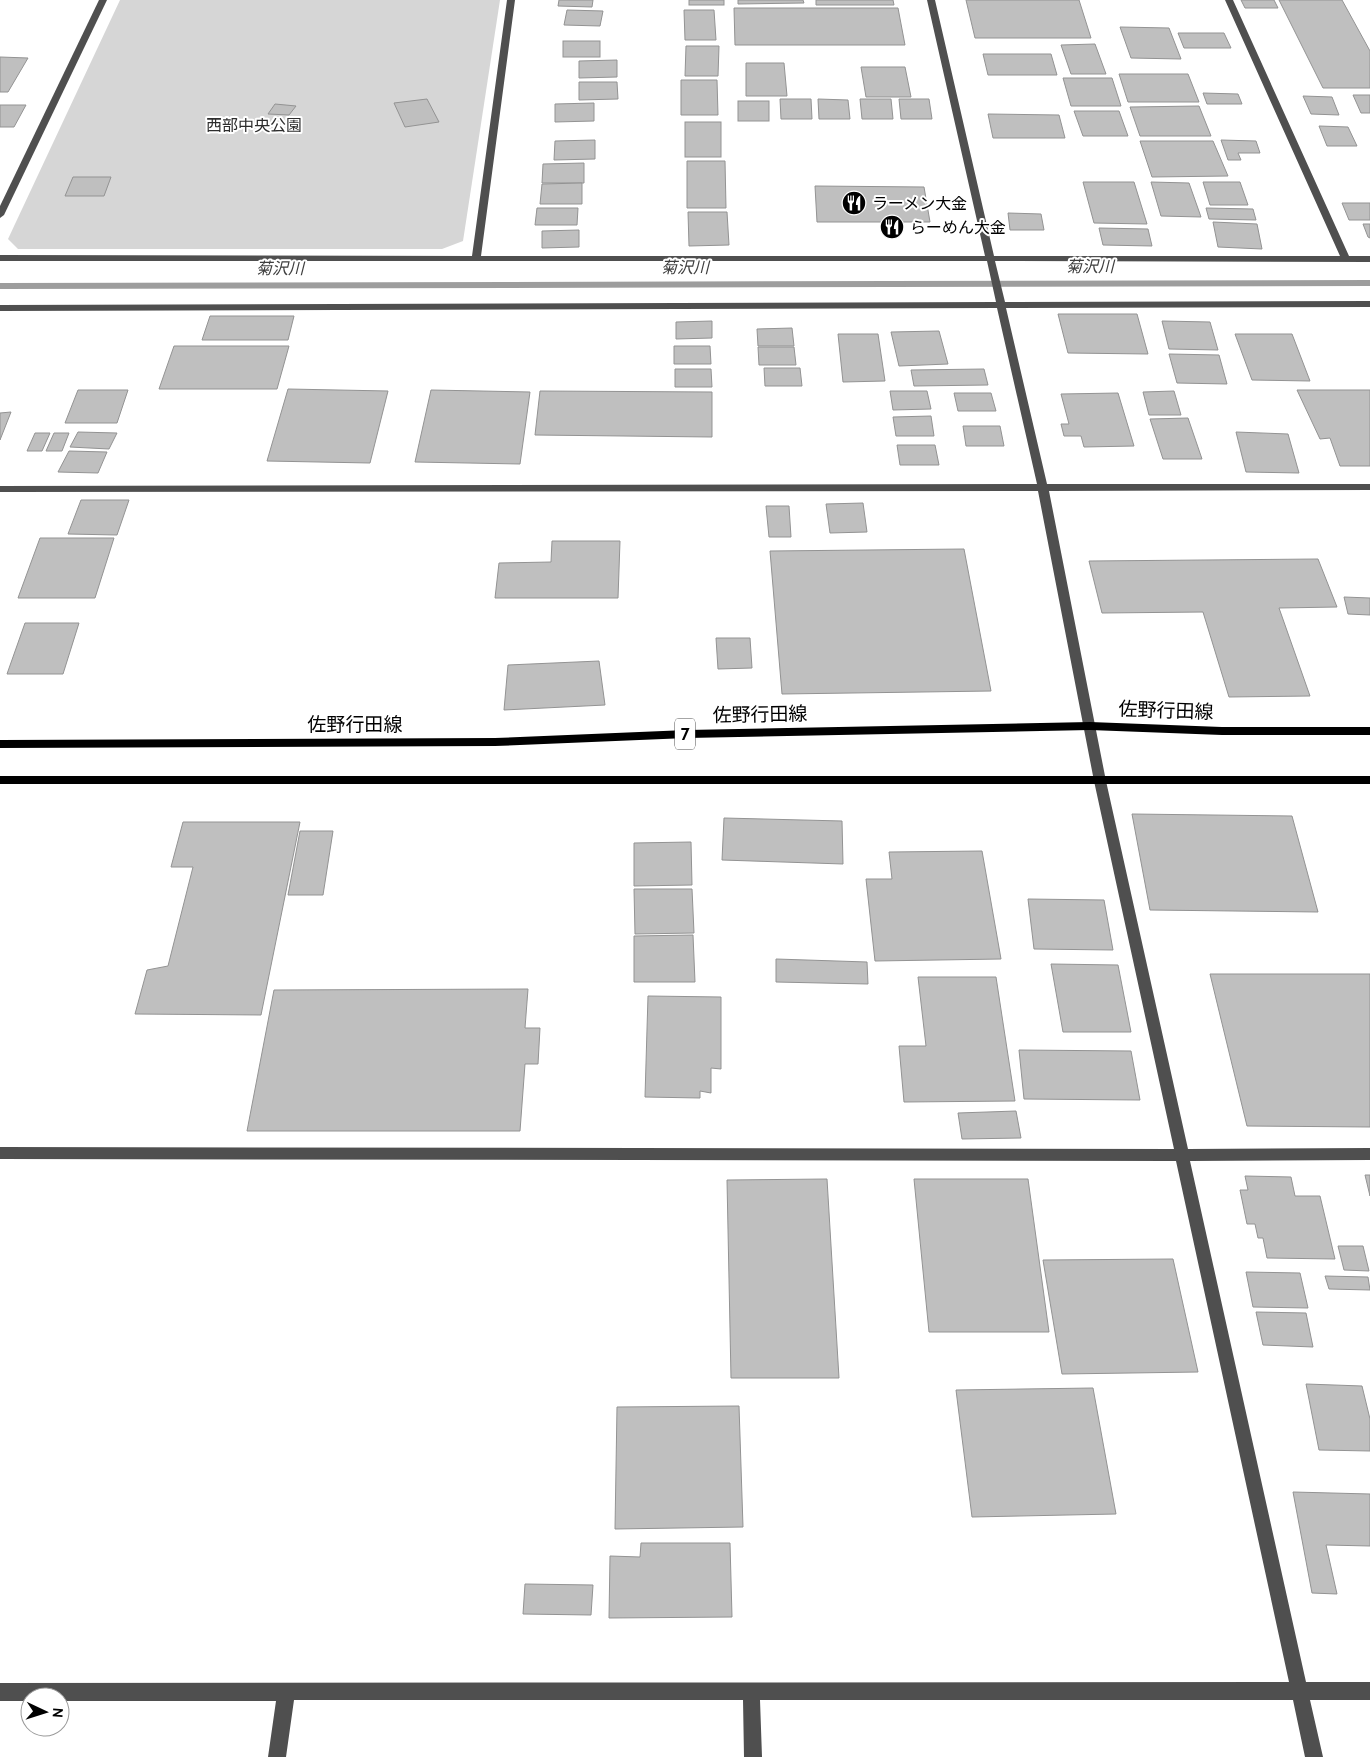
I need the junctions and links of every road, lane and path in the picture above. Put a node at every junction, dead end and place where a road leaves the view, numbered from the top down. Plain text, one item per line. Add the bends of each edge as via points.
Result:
1 (103, 0) edge
2 (511, 0) edge
3 (931, 0) edge
4 (1228, 0) edge
5 (0, 215) edge
6 (0, 258) edge
7 (990, 258) junction
8 (476, 259) junction
9 (1370, 259) edge
10 (1346, 260) junction
11 (1370, 304) edge
12 (1001, 306) junction
13 (0, 308) edge
14 (1370, 487) edge
15 (1044, 488) junction
16 (0, 489) edge
17 (1090, 726) junction
18 (1370, 731) edge
19 (0, 744) edge
20 (0, 780) edge
21 (1370, 780) edge
22 (1100, 781) junction
23 (0, 1153) edge
24 (1370, 1154) edge
25 (1183, 1155) junction
26 (1299, 1691) junction
27 (1370, 1691) edge
28 (0, 1692) edge
29 (286, 1692) junction
30 (751, 1692) junction
31 (277, 1757) edge
32 (753, 1757) edge
33 (1314, 1757) edge

1 - 5 street
2 - 8 street
3 - 7 street
4 - 10 street
6 - 8 street
7 - 8 street
7 - 10 street
7 - 12 street
9 - 10 street
11 - 12 street
12 - 13 street
12 - 15 street
14 - 15 street
15 - 16 street
15 - 17 street
17 - 18 main road, 佐野行田線 / 7 via 1222,731
17 - 19 main road, 佐野行田線 / 7 via 687,734 495,742
17 - 22 street
20 - 22 main road
21 - 22 main road
22 - 25 street
23 - 25 street
24 - 25 street
25 - 26 street
26 - 27 street
26 - 30 street
26 - 33 street
28 - 29 street
29 - 30 street
29 - 31 street
30 - 32 street

